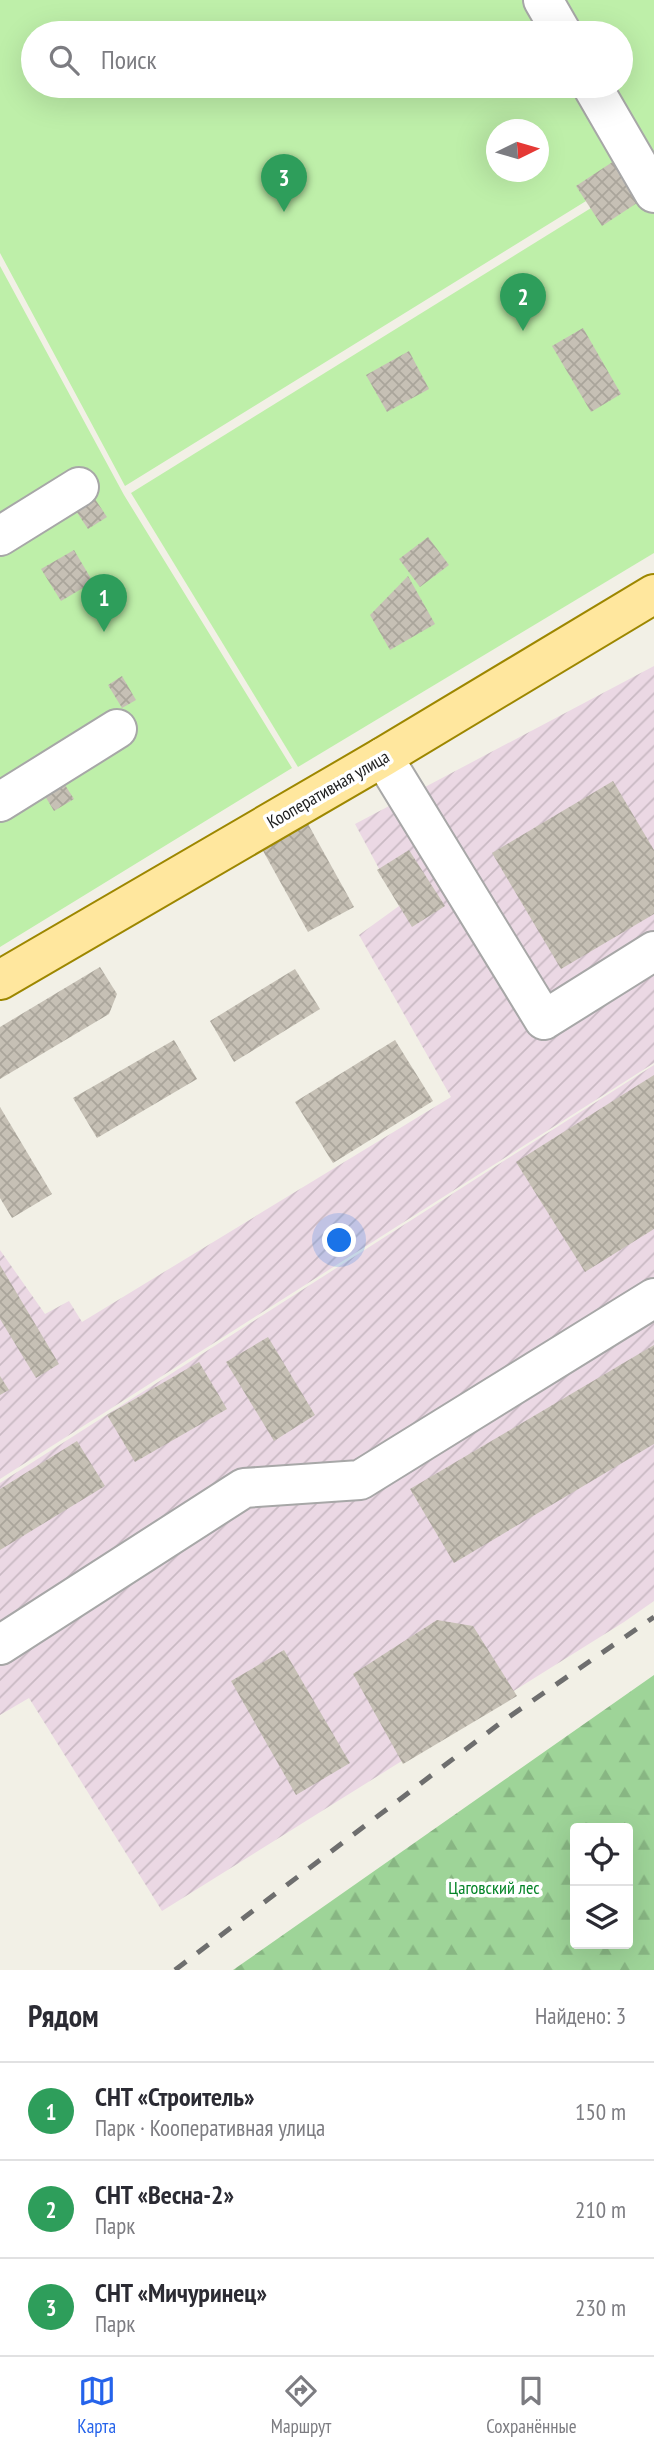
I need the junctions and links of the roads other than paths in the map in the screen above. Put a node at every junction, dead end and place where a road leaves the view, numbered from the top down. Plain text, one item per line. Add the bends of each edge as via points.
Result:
1 (543, 0) edge
2 (555, 21) edge
3 (599, 98) edge
4 (654, 193) edge
5 (79, 487) dead end
6 (0, 536) edge
7 (654, 594) edge
8 (117, 729) dead end
9 (383, 757) junction
10 (0, 802) edge
11 (654, 951) edge
12 (0, 980) edge
13 (654, 1298) edge
14 (0, 1645) edge

1 - 2 lane
3 - 4 lane
5 - 6 lane
7 - 9 main road, Кооперативная улица
8 - 10 lane
9 - 11 lane via 544,1020
9 - 12 main road, Кооперативная улица
13 - 14 lane via 360,1480 244,1488

